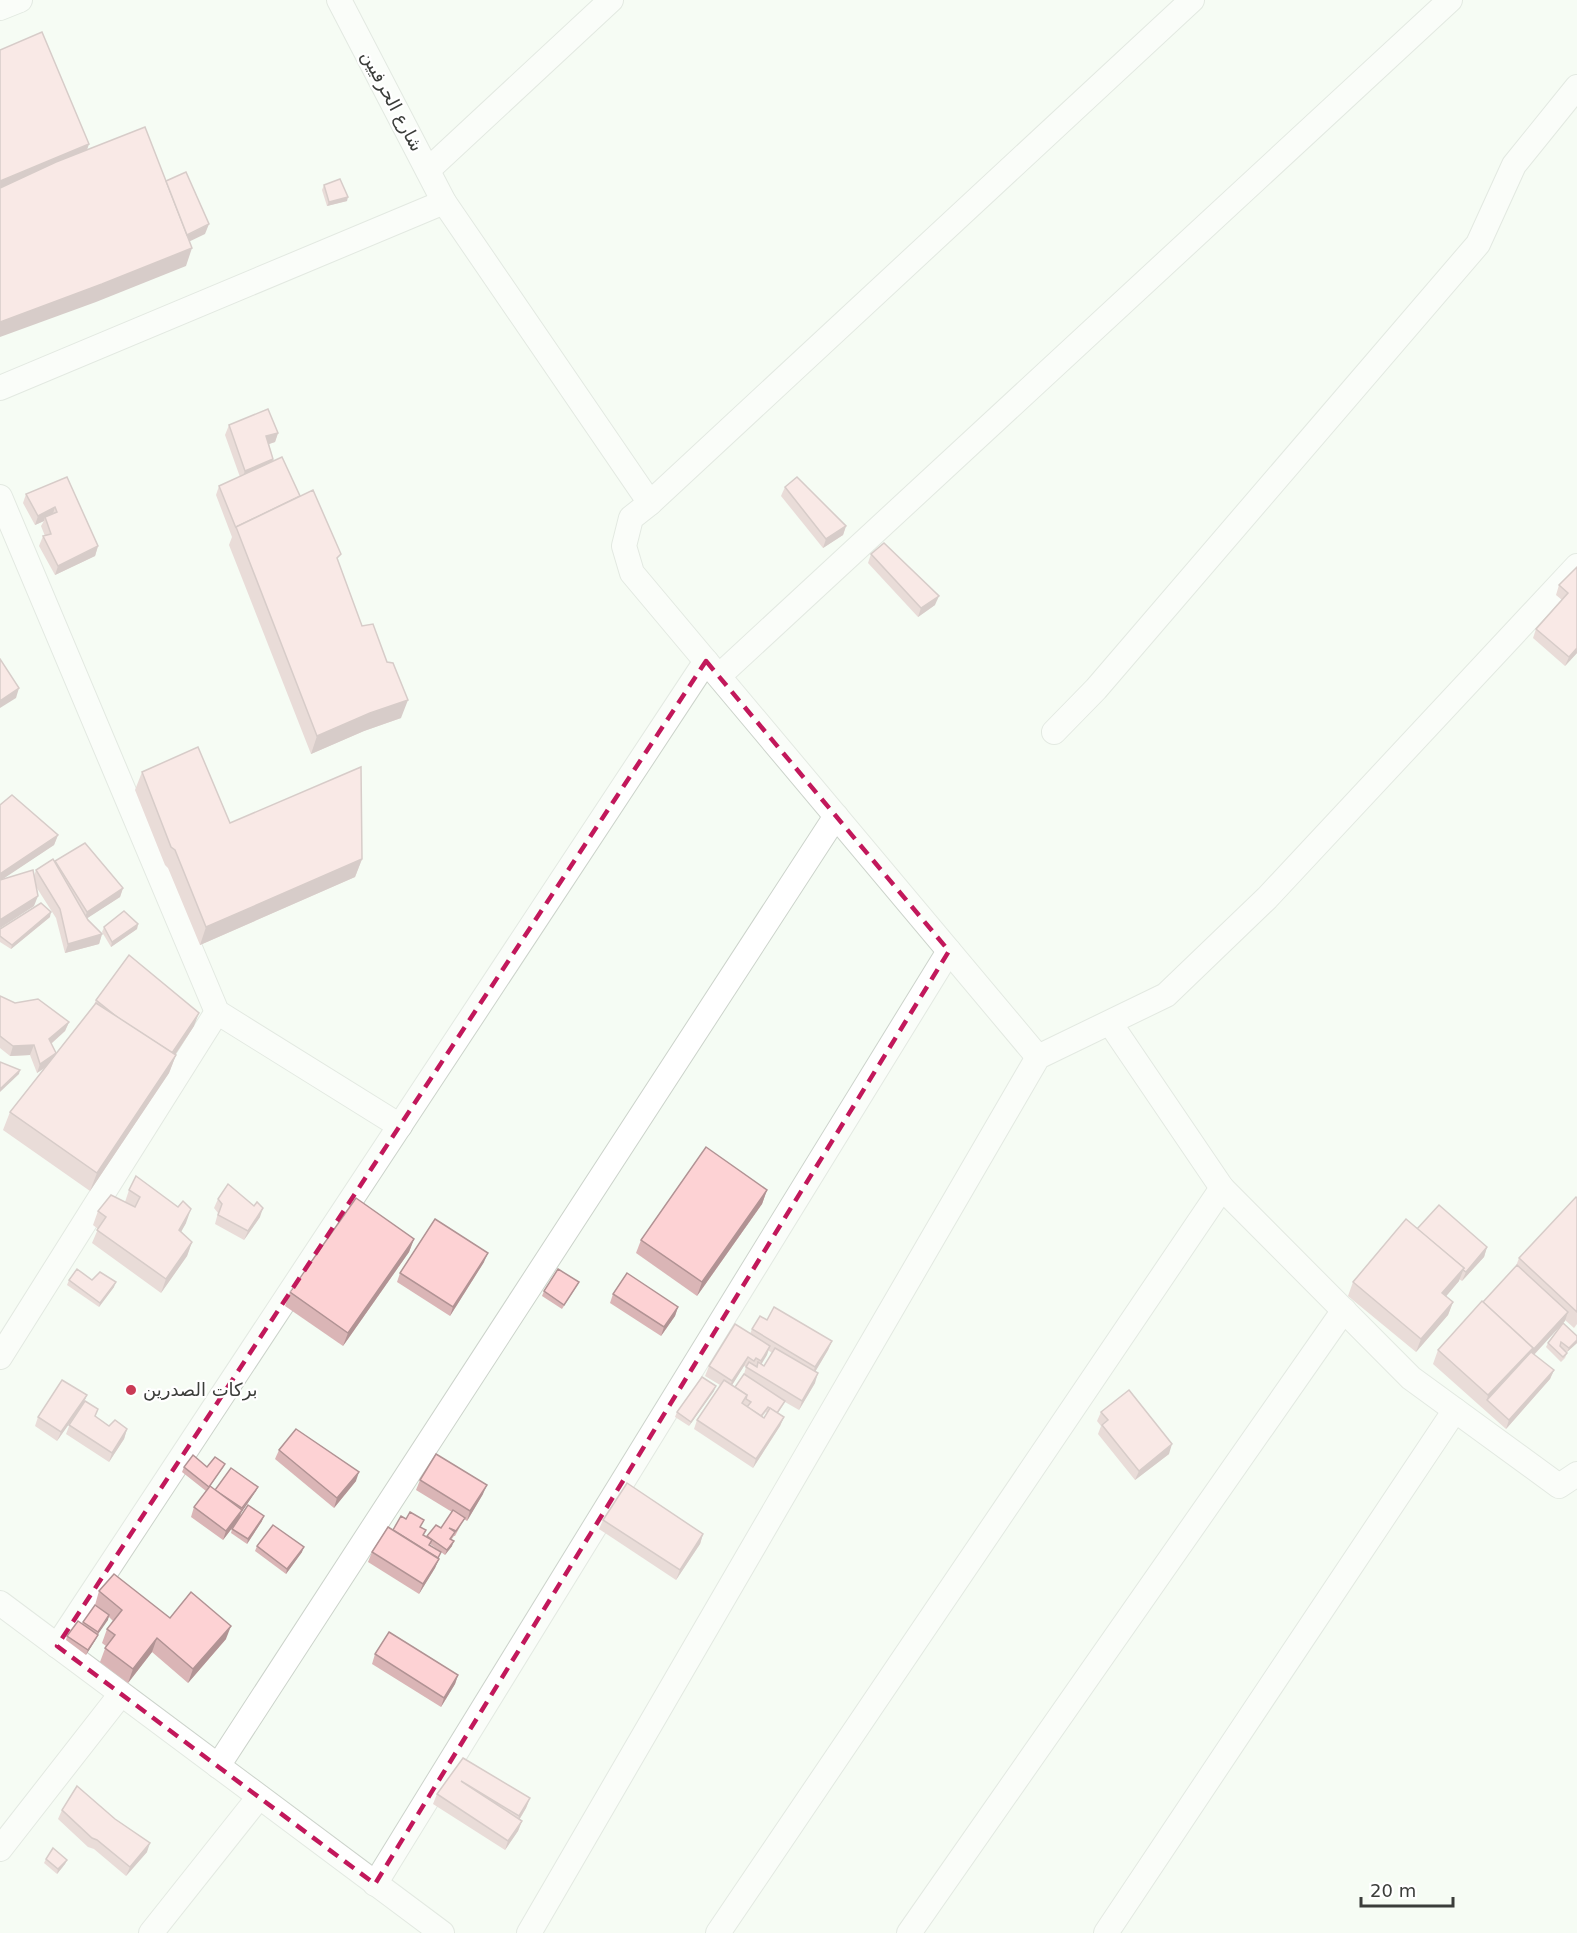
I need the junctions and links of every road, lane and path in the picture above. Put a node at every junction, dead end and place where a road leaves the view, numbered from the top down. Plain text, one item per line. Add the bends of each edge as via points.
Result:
1 (20, 0) edge
2 (339, 0) edge
3 (611, 0) edge
4 (1191, 0) edge
5 (1449, 0) edge
6 (0, 8) edge
7 (1577, 87) edge
8 (428, 170) junction
9 (444, 202) junction
10 (0, 388) edge
11 (0, 497) edge
12 (650, 502) junction
13 (1577, 566) edge
14 (712, 669) junction
15 (1054, 732) dead end
16 (836, 816) junction
17 (950, 951) junction
18 (217, 1012) junction
19 (1110, 1023) junction
20 (1038, 1057) junction
21 (400, 1126) junction
22 (1222, 1188) junction
23 (1344, 1310) junction
24 (0, 1357) edge
25 (1455, 1410) junction
26 (1577, 1474) edge
27 (0, 1603) edge
28 (57, 1646) junction
29 (121, 1694) junction
30 (218, 1766) junction
31 (259, 1797) junction
32 (0, 1849) edge
33 (375, 1884) junction
34 (152, 1933) edge
35 (442, 1933) edge
36 (529, 1933) edge
37 (718, 1933) edge
38 (909, 1933) edge
39 (1106, 1933) edge

1 - 6 street
2 - 8 street, شارع الحرفيين
3 - 8 street
4 - 12 street
5 - 14 street
7 - 15 street via 1514,165 1478,244 1096,689
8 - 9 street, شارع الحرفيين
9 - 10 street
9 - 12 street, شارع الحرفيين
11 - 18 street
12 - 14 street via 630,518 624,546 632,573
13 - 19 street via 1267,898 1166,995
14 - 16 street
14 - 21 street
16 - 17 street
16 - 30 street
17 - 20 street
17 - 33 street
18 - 21 street
18 - 24 street
19 - 20 street
19 - 22 street
20 - 36 street
21 - 28 street
22 - 23 street
22 - 37 street
23 - 25 street via 1411,1378
23 - 38 street
25 - 26 street via 1559,1486
25 - 39 street
27 - 28 street
28 - 29 street
29 - 30 street
29 - 32 street
30 - 31 street
31 - 33 street
31 - 34 street
33 - 35 street

